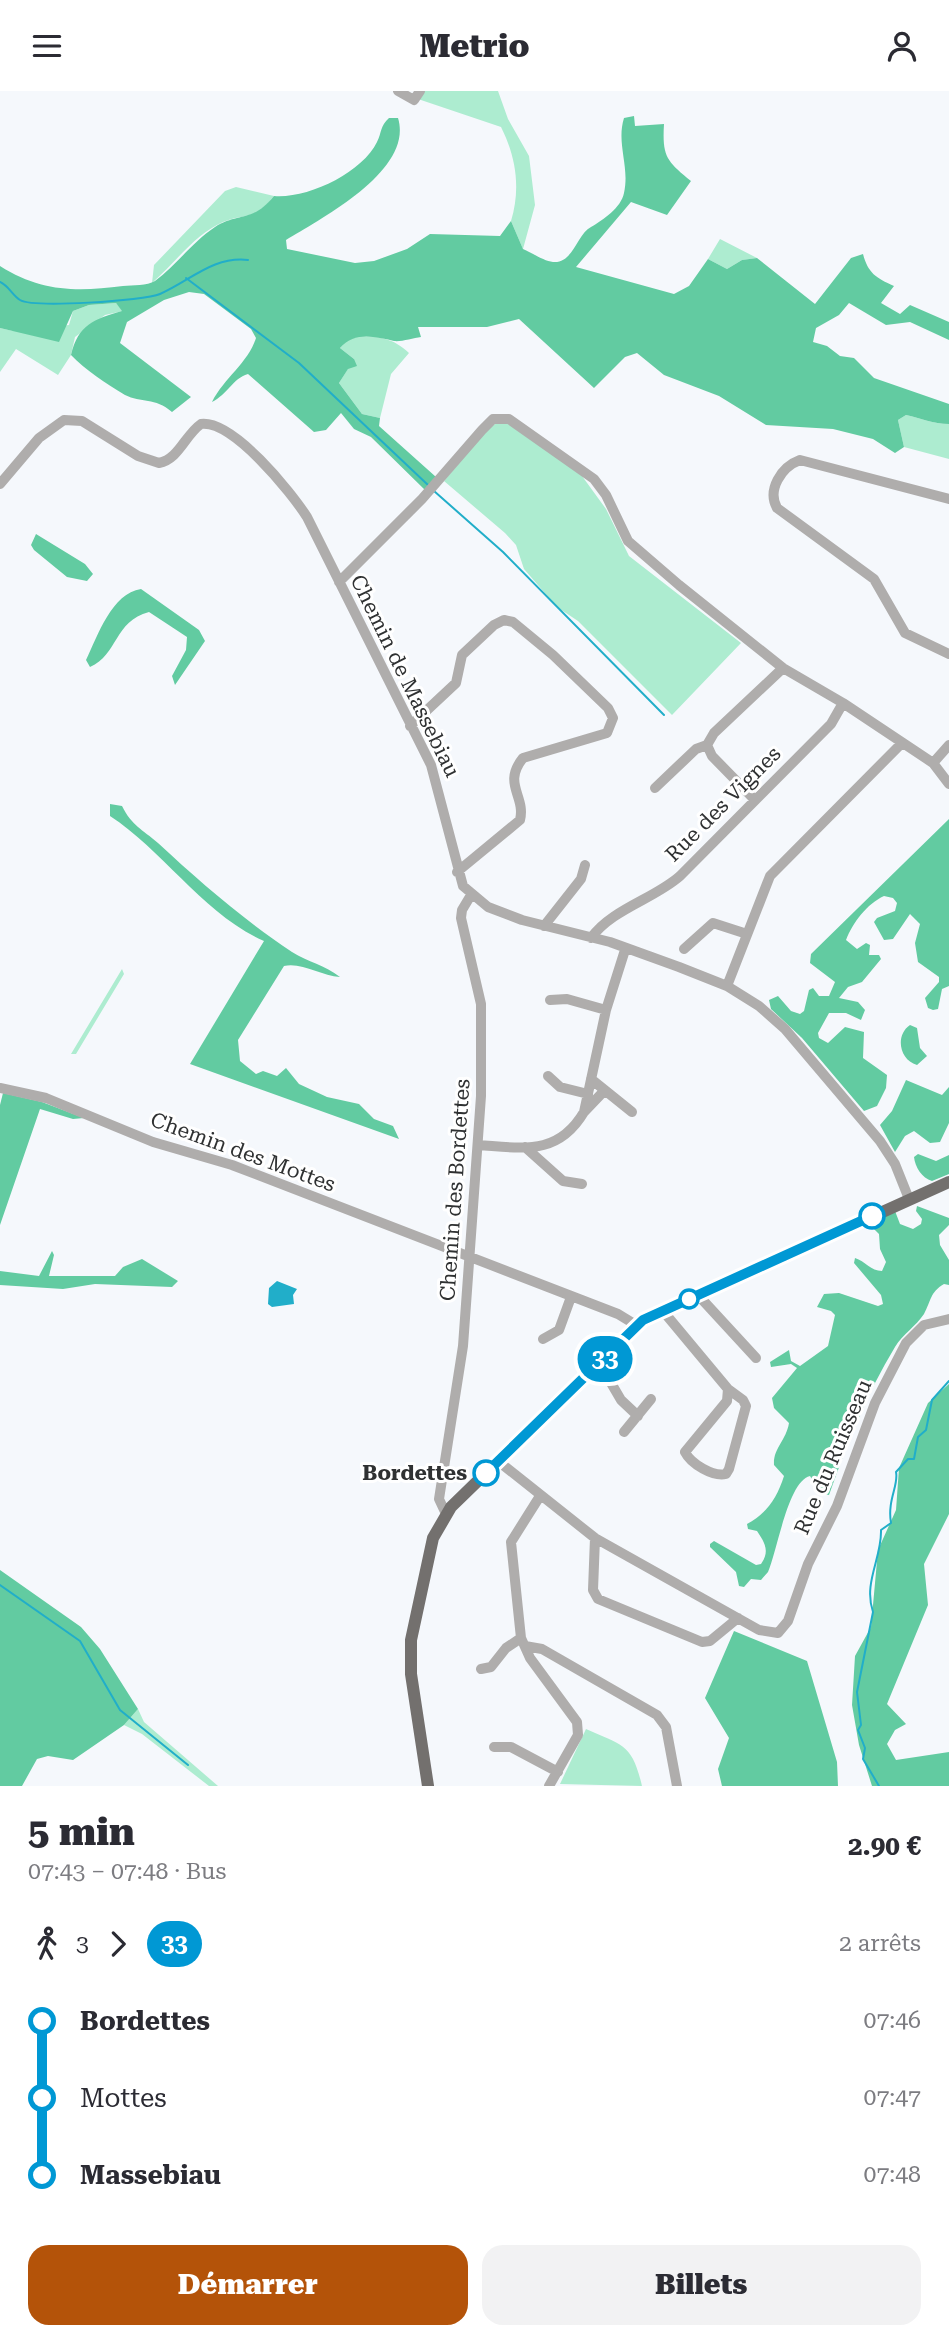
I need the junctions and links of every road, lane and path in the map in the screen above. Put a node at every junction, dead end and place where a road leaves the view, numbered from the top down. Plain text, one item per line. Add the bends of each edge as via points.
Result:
1 (398, 91) edge
2 (417, 95) edge
3 (0, 484) edge
4 (949, 499) edge
5 (339, 582) junction
6 (949, 654) edge
7 (783, 668) junction
8 (843, 703) junction
9 (410, 726) junction
10 (902, 743) junction
11 (708, 745) junction
12 (949, 745) edge
13 (933, 764) junction
14 (949, 784) edge
15 (655, 788) dead end
16 (755, 800) junction
17 (585, 865) dead end
18 (457, 872) junction
19 (471, 895) junction
20 (616, 917) junction
21 (544, 926) junction
22 (747, 935) junction
23 (591, 938) junction
24 (610, 942) junction
25 (684, 949) dead end
26 (625, 950) junction
27 (727, 986) junction
28 (550, 1000) dead end
29 (606, 1010) junction
30 (548, 1076) dead end
31 (591, 1079) junction
32 (0, 1088) edge
33 (604, 1090) junction
34 (588, 1094) junction
35 (584, 1112) junction
36 (632, 1112) dead end
37 (479, 1145) junction
38 (525, 1147) junction
39 (949, 1182) edge
40 (582, 1184) dead end
41 (909, 1199) junction
42 (471, 1261) junction
43 (698, 1295) junction
44 (571, 1297) junction
45 (663, 1311) junction
46 (949, 1319) edge
47 (636, 1325) junction
48 (544, 1339) dead end
49 (756, 1358) dead end
50 (600, 1364) junction
51 (728, 1389) junction
52 (651, 1399) dead end
53 (638, 1416) junction
54 (624, 1432) dead end
55 (498, 1461) junction
56 (540, 1496) junction
57 (448, 1511) junction
58 (595, 1538) junction
59 (738, 1618) junction
60 (523, 1642) junction
61 (481, 1669) dead end
62 (494, 1747) dead end
63 (558, 1772) junction
64 (428, 1786) edge
65 (549, 1786) edge
66 (677, 1786) edge

1 - 2 street
3 - 5 street, Chemin de Massebiau via 39,437 64,420 82,421 138,456 159,463 174,456 195,428 209,423 234,438 286,487 307,517
4 - 6 street via 800,460 790,464 771,498 777,508 874,579 905,633
5 - 7 street via 415,507 487,424 493,419 509,419 594,479 628,541
5 - 9 street, Chemin de Massebiau
7 - 8 street
7 - 11 street via 714,733
8 - 10 street
8 - 16 street, Rue des Vignes via 831,724
9 - 18 street, Chemin de Massebiau via 437,780
9 - 18 street via 456,683 459,660 465,652 504,619 553,655 613,718 607,733 523,758 513,780 520,820
10 - 13 street
10 - 22 street via 770,876
11 - 15 street via 696,749
11 - 16 street
12 - 13 street
13 - 14 street
16 - 20 street, Rue des Vignes via 666,888
17 - 21 street via 581,879
18 - 19 street, Chemin de Massebiau
19 - 21 street via 488,907
19 - 37 street, Chemin des Bordettes via 461,918 482,1020
20 - 23 street, Rue des Vignes
20 - 24 street
21 - 23 street
22 - 25 street via 713,923
22 - 27 street
23 - 24 street
24 - 26 street
26 - 27 street
26 - 29 street
27 - 41 street via 785,1029 888,1151
28 - 29 street via 567,999
29 - 31 street
30 - 34 street via 560,1087
31 - 33 street
31 - 34 street
32 - 42 street, Chemin des Mottes via 71,1107 153,1142 232,1165
33 - 35 street
33 - 36 street
34 - 35 street
35 - 38 street via 560,1139
37 - 38 street
37 - 42 street, Chemin des Bordettes
38 - 40 street via 563,1181
39 - 41 main road
41 - 43 main road
42 - 44 street, Chemin des Mottes
42 - 57 street, Chemin des Bordettes via 440,1492 441,1507
43 - 45 main road
43 - 49 street
44 - 47 street, Chemin des Mottes
44 - 48 street via 559,1330
45 - 47 main road
45 - 51 street
46 - 59 street, Rue du Ruisseau via 924,1325 906,1343 874,1403 788,1621 778,1633 759,1630
47 - 50 main road
50 - 53 street via 621,1400
50 - 55 main road
51 - 51 street via 743,1400 746,1411 729,1469 716,1475 691,1461 685,1452 727,1401
52 - 53 street
53 - 54 street
55 - 56 street
55 - 57 main road
56 - 58 street
56 - 60 street via 511,1542
57 - 64 main road via 433,1538 410,1653
58 - 59 street
58 - 59 street via 593,1590 598,1599 702,1642 710,1641
60 - 61 street via 506,1648 491,1667
60 - 63 street via 577,1722 578,1735
60 - 66 street via 657,1714 666,1727
62 - 63 street via 511,1747
63 - 65 street

